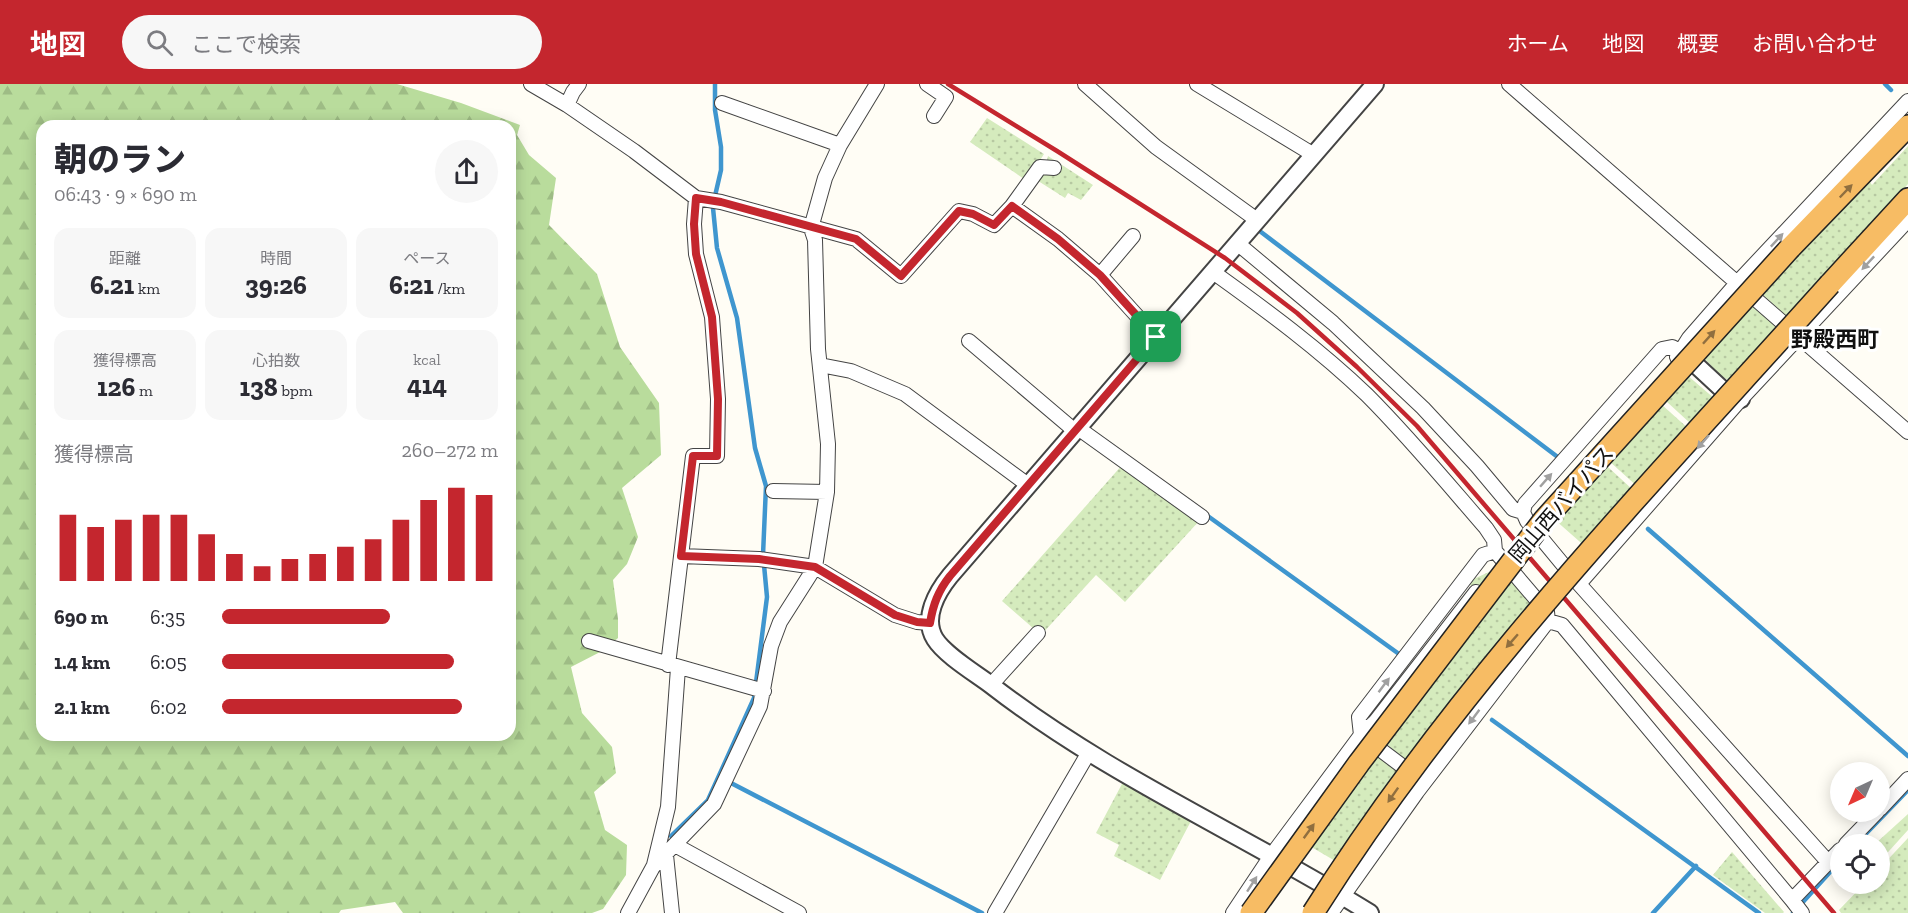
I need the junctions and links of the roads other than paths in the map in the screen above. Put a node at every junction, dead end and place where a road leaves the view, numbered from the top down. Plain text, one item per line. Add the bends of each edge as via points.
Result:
1 (531, 84) edge
2 (579, 84) edge
3 (877, 84) edge
4 (927, 84) edge
5 (1085, 84) edge
6 (1197, 84) edge
7 (1375, 84) edge
8 (1509, 84) edge
9 (1908, 101) edge
10 (722, 103) dead end
11 (567, 105) junction
12 (934, 116) dead end
13 (1908, 126) edge
14 (840, 145) junction
15 (1314, 155) junction
16 (1054, 168) dead end
17 (696, 198) junction
18 (1908, 199) edge
19 (1012, 206) junction
20 (1257, 220) junction
21 (1908, 220) edge
22 (811, 228) junction
23 (1133, 236) dead end
24 (1238, 243) junction
25 (1213, 272) junction
26 (1100, 275) junction
27 (1737, 283) junction
28 (1798, 336) junction
29 (1156, 337) junction
30 (969, 341) dead end
31 (1682, 352) junction
32 (820, 365) junction
33 (1741, 399) junction
34 (1077, 429) junction
35 (1908, 432) edge
36 (1028, 485) junction
37 (1561, 487) dead end
38 (772, 491) dead end
39 (827, 492) junction
40 (1523, 512) junction
41 (1202, 517) dead end
42 (1495, 551) junction
43 (681, 556) junction
44 (815, 567) junction
45 (1579, 584) junction
46 (1477, 591) dead end
47 (1548, 621) junction
48 (930, 623) junction
49 (1038, 633) dead end
50 (589, 641) dead end
51 (673, 666) junction
52 (991, 685) junction
53 (758, 690) junction
54 (1361, 735) junction
55 (1089, 752) junction
56 (1908, 779) edge
57 (1417, 792) junction
58 (1890, 798) edge
59 (1867, 822) edge
60 (1855, 834) edge
61 (670, 850) junction
62 (1271, 855) junction
63 (1829, 863) joint
64 (653, 867) junction
65 (1342, 896) junction
66 (1798, 907) edge
67 (793, 911) edge
68 (628, 913) edge
69 (672, 913) edge
70 (995, 913) edge
71 (1233, 913) edge
72 (1251, 913) edge
73 (1313, 913) edge
74 (1331, 913) edge
75 (1370, 913) edge

1 - 11 street
2 - 11 street
3 - 14 street
4 - 12 street via 946,97
5 - 20 street via 1156,147
6 - 15 street
7 - 15 street
8 - 27 street
27 -> 9 street
10 - 14 street
11 - 17 street
72 -> 13 highway, 岡山西バイパス, bridge via 1359,763 1544,520 1791,248
14 - 22 street via 825,178
15 - 20 street
16 - 19 street via 1040,167
17 - 22 street
17 - 43 street via 696,254 712,317 718,399 717,456 693,456
18 -> 73 highway, bridge via 1493,663 1397,789
19 - 22 street via 994,225 959,211 901,276 856,239
19 - 26 street
20 - 24 street
21 -> 28 street
22 - 32 street via 815,240
23 - 26 street
24 - 25 street
24 - 40 street via 1349,338 1423,408 1513,509
25 - 29 street
25 - 42 street via 1275,316 1366,394 1486,528 1494,540
26 - 29 street
27 - 28 street
27 - 31 street via 1689,338
28 - 33 street
28 - 35 street
29 - 34 street
30 - 34 street
31 - 33 street via 1723,390
31 - 37 street
40 -> 31 street via 1525,504 1662,348
32 - 36 street via 851,370 905,394
32 - 39 street via 828,444
33 -> 45 street
34 - 36 street
34 - 41 street
36 - 48 street via 940,588
38 - 39 street
39 - 44 street
40 - 45 street
42 - 47 street via 1547,612
54 -> 42 street via 1359,717 1483,555
43 - 44 street via 759,559
43 - 51 street
44 - 48 street via 895,615
44 - 53 street via 780,622
45 - 63 street
46 - 54 street
47 -> 57 street
47 - 66 street via 1562,625
48 - 52 street via 935,638 947,651
49 - 52 street
50 - 51 street
51 - 53 street
51 - 64 street via 668,807
52 - 55 street
53 - 61 street via 760,706 714,804
54 - 57 street via 1414,775
54 - 62 street
55 - 62 street
55 - 70 street
56 - 58 street
57 - 65 street
59 - 60 street
61 - 64 street
61 - 67 street
61 - 69 street
62 - 65 street
71 -> 62 street
63 - 66 street
64 - 68 street
65 - 74 street
65 - 75 street

